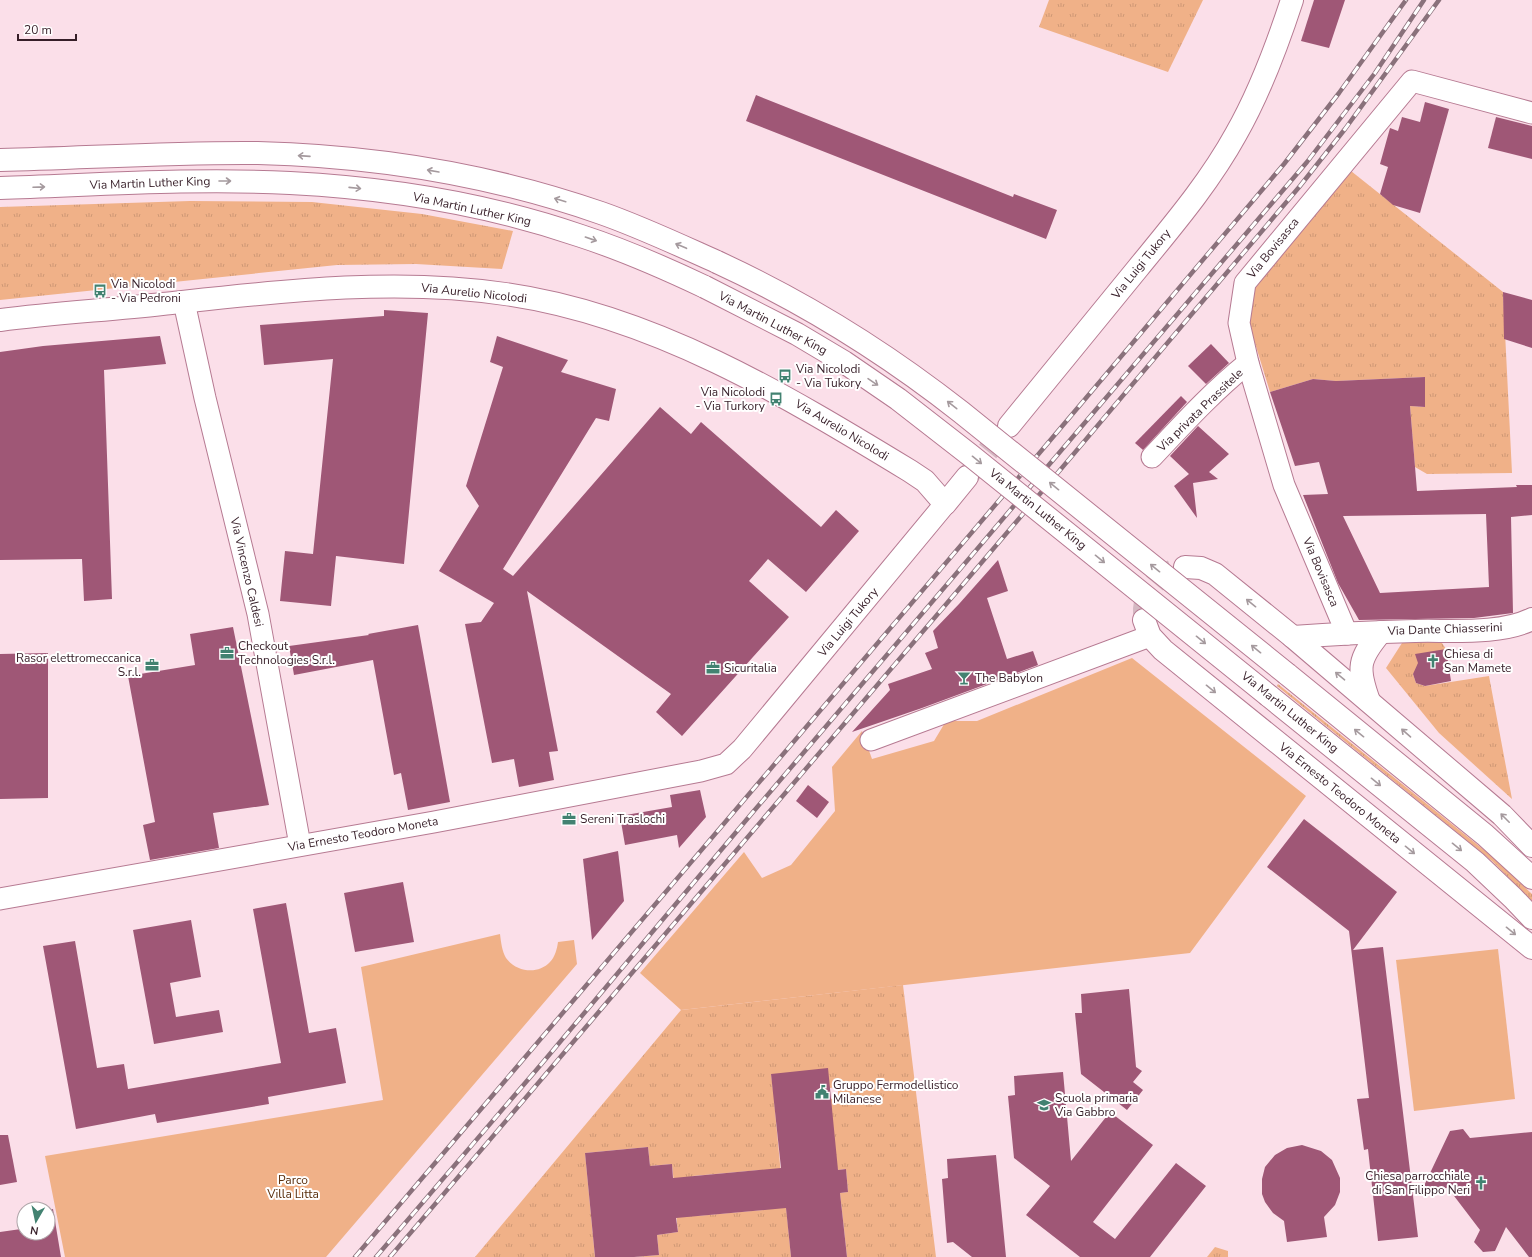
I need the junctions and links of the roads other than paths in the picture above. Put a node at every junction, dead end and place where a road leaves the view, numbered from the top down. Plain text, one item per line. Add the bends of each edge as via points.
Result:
1 (1292, 0) edge
2 (1532, 113) edge
3 (0, 160) edge
4 (0, 188) edge
5 (184, 302) junction
6 (0, 320) edge
7 (1248, 363) junction
8 (1009, 426) tunnel mouth
9 (1152, 457) dead end
10 (967, 477) tunnel mouth
11 (945, 504) junction
12 (1185, 567) tunnel mouth
13 (1532, 619) edge
14 (1147, 628) joint
15 (1381, 632) junction
16 (1347, 634) junction
17 (1293, 637) junction
18 (1370, 701) junction
19 (871, 740) dead end
20 (726, 764) joint
21 (300, 845) junction
22 (1532, 846) edge
23 (1532, 878) edge
24 (0, 899) edge
25 (1532, 918) edge
26 (1532, 948) edge

1 - 8 street, Via Luigi Tukory via 1276,49 1257,93 1225,153 1189,204
2 - 7 street, Via Bovisasca via 1412,81 1248,277 1239,323
23 -> 3 street, bridge via 1479,830 962,412 866,344 816,313 717,262 632,225 560,200 474,179 398,165 340,158 258,153
4 -> 25 street, Via Martin Luther King, bridge via 256,182 334,186 397,194 479,208 545,224 610,246 754,310 817,346 907,405 1475,862
5 - 6 street, Via Aurelio Nicolodi
5 - 11 street, Via Aurelio Nicolodi via 390,286 443,287 506,294 592,314 656,335 793,400 920,477
5 - 21 street, Via Vincenzo Caldesi via 258,614
7 - 9 street, Via privata Prassitele via 1204,402
7 - 16 street, Via Bovisasca via 1284,485
10 - 11 street, Via Luigi Tukory
11 - 20 street, Via Luigi Tukory via 747,743
17 -> 12 street via 1215,574 1201,568
13 - 15 street, Via Dante Chiasserini via 1522,624 1492,629
14 - 19 street, Via Ernesto Teodoro Moneta
14 -> 26 street, Via Ernesto Teodoro Moneta via 1163,650
15 - 16 street
15 - 18 street via 1366,649 1362,663 1361,679
16 - 17 street
18 -> 17 street
22 -> 18 street via 1502,815
20 - 21 street, Via Ernesto Teodoro Moneta via 700,771
21 - 24 street, Via Ernesto Teodoro Moneta

